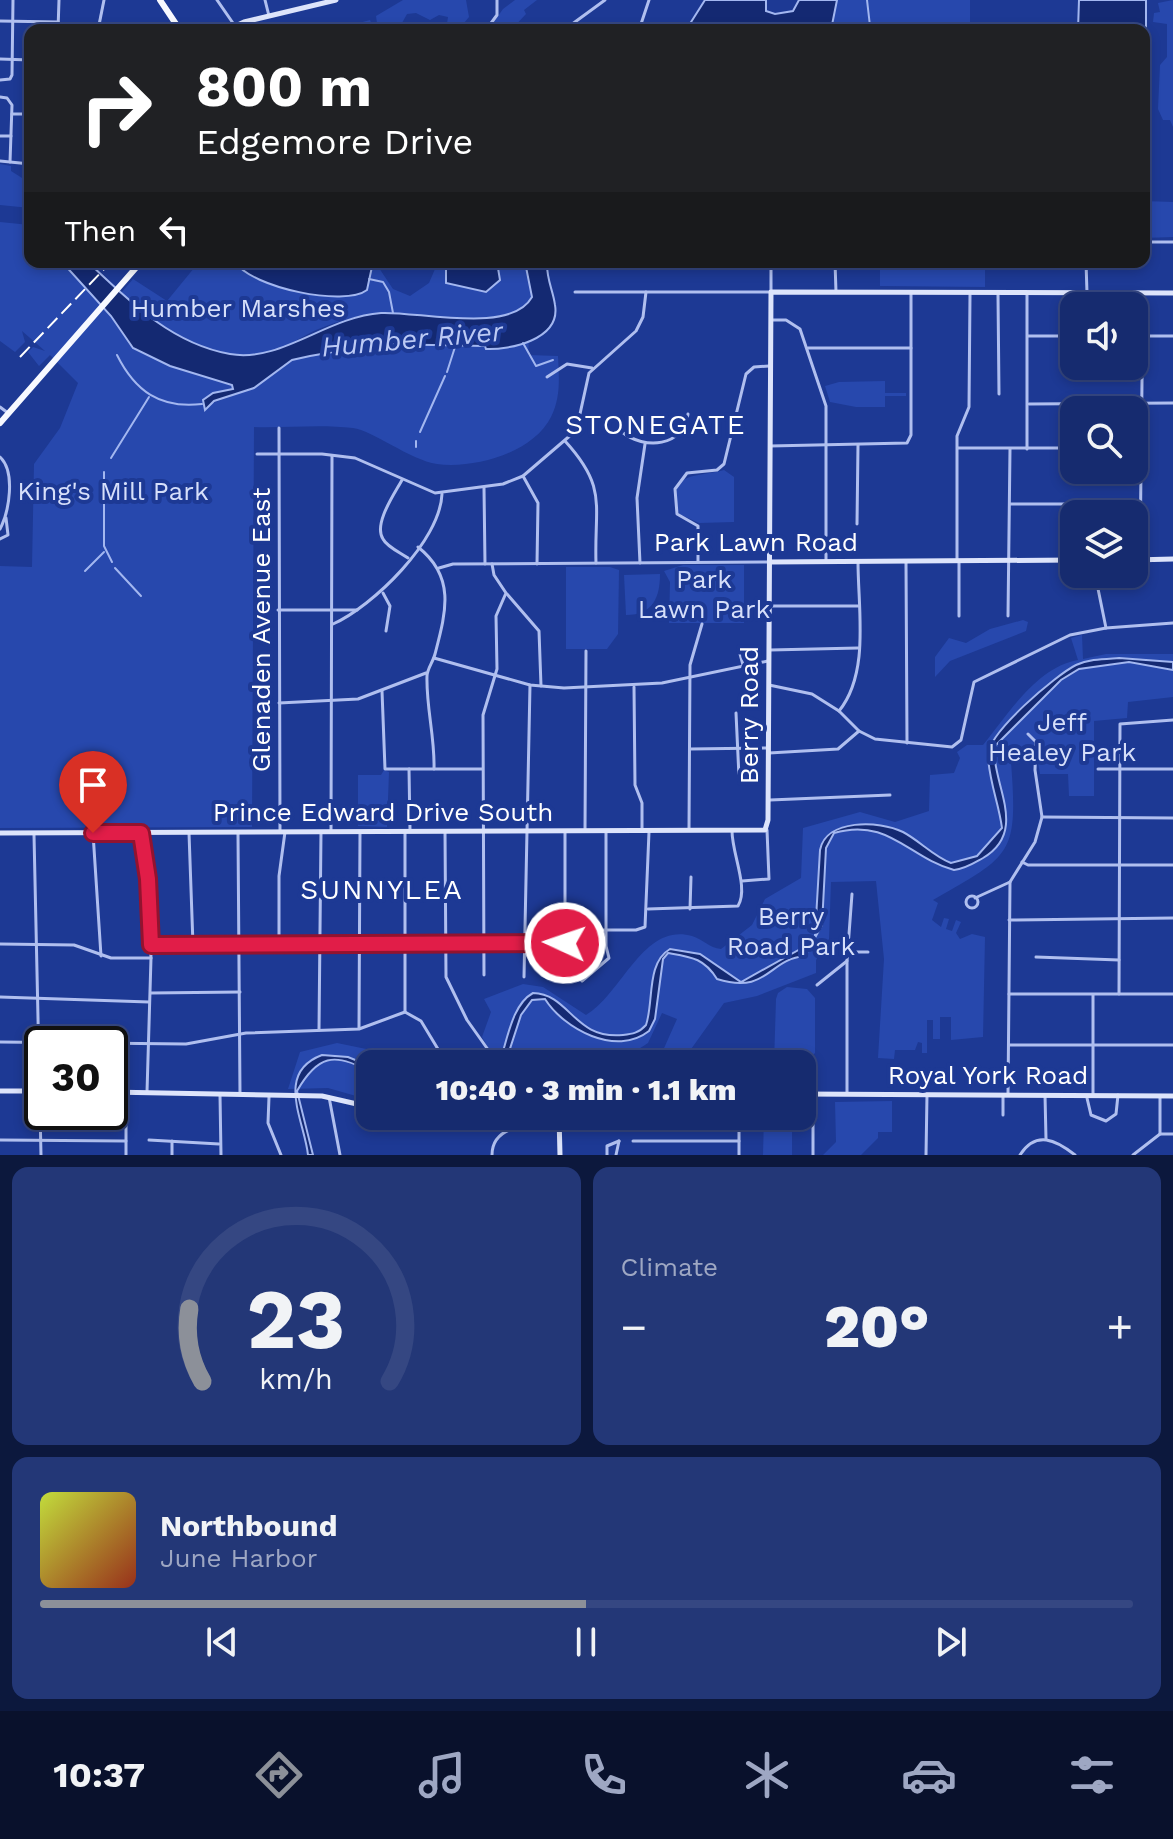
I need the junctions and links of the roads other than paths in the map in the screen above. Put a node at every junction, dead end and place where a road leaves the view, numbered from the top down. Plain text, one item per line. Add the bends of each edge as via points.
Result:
1 (13, 0) edge
2 (59, 0) edge
3 (104, 0) edge
4 (160, 0) edge
5 (217, 0) edge
6 (265, 0) edge
7 (336, 0) edge
8 (497, 0) edge
9 (605, 0) edge
10 (649, 0) edge
11 (305, 4) edge
12 (269, 16) junction
13 (0, 21) edge
14 (13, 21) junction
15 (58, 22) joint
16 (99, 24) edge
17 (176, 24) edge
18 (234, 24) edge
19 (242, 24) edge
20 (490, 24) edge
21 (572, 24) edge
22 (641, 24) edge
23 (0, 59) edge
24 (13, 59) junction
25 (24, 60) edge
26 (0, 80) edge
27 (0, 97) edge
28 (12, 114) junction
29 (24, 114) edge
30 (0, 136) edge
31 (11, 136) junction
32 (0, 161) edge
33 (10, 162) junction
34 (24, 163) edge
35 (1150, 242) edge
36 (1173, 242) edge
37 (136, 268) edge
38 (771, 268) edge
39 (835, 268) edge
40 (1086, 268) edge
41 (575, 292) dead end
42 (646, 292) junction
43 (771, 292) junction
44 (836, 292) junction
45 (1087, 292) edge
46 (1060, 293) edge
47 (1148, 293) edge
48 (1173, 293) edge
49 (911, 294) junction
50 (1027, 294) junction
51 (970, 295) junction
52 (998, 295) junction
53 (771, 320) junction
54 (1028, 336) junction
55 (1060, 336) edge
56 (1148, 336) edge
57 (1173, 336) edge
58 (808, 348) junction
59 (911, 348) junction
60 (771, 366) junction
61 (592, 368) junction
62 (547, 377) dead end
63 (999, 394) dead end
64 (1148, 403) edge
65 (1173, 403) edge
66 (1028, 404) junction
67 (1060, 404) edge
68 (0, 407) edge
69 (688, 414) dead end
70 (3, 417) edge
71 (279, 428) dead end
72 (622, 432) dead end
73 (564, 441) junction
74 (645, 444) junction
75 (826, 445) junction
76 (858, 445) junction
77 (770, 446) junction
78 (957, 448) junction
79 (1060, 448) edge
80 (1010, 449) junction
81 (1027, 449) junction
82 (257, 454) dead end
83 (332, 455) junction
84 (279, 456) junction
85 (0, 457) edge
86 (523, 476) junction
87 (403, 479) junction
88 (484, 488) junction
89 (442, 494) junction
90 (1010, 504) junction
91 (1060, 504) edge
92 (6, 518) junction
93 (857, 524) dead end
94 (0, 529) edge
95 (0, 539) edge
96 (418, 547) junction
97 (408, 558) junction
98 (1173, 559) edge
99 (1060, 560) edge
100 (1148, 560) edge
101 (698, 561) junction
102 (958, 561) junction
103 (1009, 561) junction
104 (770, 562) junction
105 (826, 562) junction
106 (858, 562) junction
107 (906, 562) junction
108 (596, 563) junction
109 (640, 563) junction
110 (485, 564) junction
111 (492, 564) junction
112 (537, 564) junction
113 (439, 568) junction
114 (1098, 588) edge
115 (382, 592) junction
116 (506, 593) junction
117 (769, 606) junction
118 (858, 606) junction
119 (278, 610) junction
120 (331, 610) junction
121 (357, 610) junction
122 (959, 616) dead end
123 (1008, 616) dead end
124 (1173, 623) edge
125 (702, 624) dead end
126 (331, 625) junction
127 (1106, 628) junction
128 (386, 631) dead end
129 (858, 648) junction
130 (739, 650) dead end
131 (769, 650) junction
132 (586, 651) dead end
133 (434, 658) junction
134 (769, 661) junction
135 (743, 665) junction
136 (426, 673) junction
137 (496, 675) junction
138 (690, 678) junction
139 (530, 685) junction
140 (769, 685) junction
141 (541, 686) junction
142 (634, 687) junction
143 (586, 688) junction
144 (382, 691) junction
145 (279, 703) junction
146 (330, 703) junction
147 (839, 711) junction
148 (736, 713) dead end
149 (1173, 720) edge
150 (859, 731) junction
151 (1028, 734) dead end
152 (907, 743) junction
153 (736, 748) junction
154 (690, 749) junction
155 (768, 751) junction
156 (409, 769) junction
157 (434, 769) junction
158 (482, 769) junction
159 (1098, 769) dead end
160 (1119, 769) junction
161 (1173, 769) edge
162 (739, 777) dead end
163 (890, 795) dead end
164 (768, 800) junction
165 (1042, 817) junction
166 (1119, 817) junction
167 (1173, 818) edge
168 (767, 829) junction
169 (445, 831) junction
170 (526, 831) junction
171 (565, 831) junction
172 (585, 831) junction
173 (606, 831) junction
174 (646, 831) junction
175 (689, 831) junction
176 (732, 831) junction
177 (189, 832) junction
178 (282, 832) junction
179 (321, 832) junction
180 (331, 832) junction
181 (360, 832) junction
182 (407, 832) junction
183 (481, 832) junction
184 (0, 833) edge
185 (34, 833) junction
186 (93, 833) junction
187 (141, 833) junction
188 (238, 833) junction
189 (1022, 862) junction
190 (1173, 865) edge
191 (1119, 866) junction
192 (691, 877) dead end
193 (742, 881) junction
194 (1010, 882) junction
195 (852, 894) dead end
196 (975, 898) dead end
197 (648, 909) junction
198 (690, 909) junction
199 (1119, 918) junction
200 (1173, 918) edge
201 (1009, 920) junction
202 (565, 930) junction
203 (607, 930) junction
204 (524, 941) junction
205 (484, 942) junction
206 (320, 943) junction
207 (360, 943) junction
208 (405, 943) junction
209 (445, 943) junction
210 (565, 943) junction
211 (0, 944) edge
212 (36, 944) junction
213 (279, 944) junction
214 (151, 945) junction
215 (193, 945) junction
216 (239, 945) junction
217 (848, 952) junction
218 (868, 952) dead end
219 (101, 956) junction
220 (1036, 957) dead end
221 (151, 958) junction
222 (1119, 960) junction
223 (847, 961) junction
224 (484, 975) dead end
225 (524, 977) dead end
226 (817, 985) dead end
227 (240, 992) junction
228 (151, 993) junction
229 (1009, 994) junction
230 (1093, 994) junction
231 (1119, 994) junction
232 (1173, 994) edge
233 (0, 997) edge
234 (39, 999) junction
235 (149, 1002) junction
236 (405, 1012) junction
237 (39, 1026) edge
238 (359, 1029) junction
239 (319, 1030) junction
240 (241, 1035) junction
241 (0, 1042) edge
242 (24, 1042) edge
243 (128, 1043) edge
244 (147, 1043) junction
245 (1009, 1045) junction
246 (1173, 1045) edge
247 (1093, 1046) junction
248 (439, 1050) edge
249 (488, 1050) edge
250 (0, 1091) edge
251 (24, 1091) edge
252 (128, 1092) edge
253 (147, 1092) junction
254 (220, 1093) junction
255 (243, 1094) junction
256 (816, 1094) edge
257 (847, 1094) junction
258 (927, 1094) junction
259 (269, 1095) junction
260 (1006, 1095) junction
261 (1045, 1095) junction
262 (1090, 1095) junction
263 (1118, 1095) junction
264 (329, 1096) junction
265 (1160, 1096) junction
266 (1173, 1096) edge
267 (356, 1103) edge
268 (1003, 1115) dead end
269 (41, 1130) edge
270 (126, 1130) edge
271 (513, 1130) edge
272 (559, 1130) edge
273 (739, 1130) edge
274 (813, 1130) edge
275 (1160, 1134) junction
276 (1173, 1134) edge
277 (1046, 1139) junction
278 (0, 1140) edge
279 (149, 1140) dead end
280 (41, 1141) junction
281 (126, 1141) junction
282 (172, 1141) junction
283 (633, 1141) dead end
284 (739, 1141) junction
285 (219, 1144) junction
286 (41, 1155) edge
287 (126, 1155) edge
288 (172, 1155) edge
289 (221, 1155) edge
290 (281, 1155) edge
291 (340, 1155) edge
292 (492, 1155) edge
293 (560, 1155) edge
294 (607, 1155) edge
295 (616, 1155) edge
296 (739, 1155) edge
297 (813, 1155) edge
298 (926, 1155) edge
299 (1020, 1155) edge
300 (1075, 1155) edge
301 (1133, 1155) edge

1 - 14 street
2 - 15 street
3 - 16 street
4 - 17 main road
5 - 18 street
6 - 12 street
7 - 11 street
8 - 20 street
9 - 21 street
10 - 22 street
11 - 12 street
12 - 19 street
13 - 14 street
14 - 15 street
14 - 24 street
23 - 24 street
24 - 25 street
24 - 26 street via 12,78
27 - 28 street via 10,101
28 - 29 street
28 - 31 street
30 - 31 street
31 - 33 street
32 - 33 street
33 - 34 street
35 - 36 street
37 - 70 main road
38 - 43 street, Berry Road
39 - 44 street
40 - 45 street
41 - 42 street
42 - 43 street
42 - 61 street via 636,331
43 - 44 street
43 - 53 street, Berry Road
44 - 49 street
46 - 50 street
47 - 48 street
49 - 51 street
49 - 59 street
50 - 52 street
50 - 54 street
51 - 52 street
51 - 78 street via 969,407 958,429
52 - 63 street
53 - 58 street via 795,324
53 - 60 street, Berry Road
54 - 55 street
54 - 66 street
56 - 57 street
58 - 59 street
58 - 75 street via 826,406
59 - 76 street via 910,440 903,445
60 - 77 street, Berry Road
60 - 101 street via 754,367 746,374 724,464 717,470 687,473 675,489 676,511 696,522
61 - 62 street via 567,364
61 - 73 street via 578,423
64 - 65 street
66 - 67 street
66 - 81 street
68 - 70 street
69 - 74 street via 675,437
71 - 84 street, Glenaden Avenue East
72 - 74 street
73 - 86 street
73 - 108 street via 586,465 595,486
74 - 109 street via 637,498
75 - 76 street
75 - 77 street
75 - 105 street
76 - 93 street
77 - 104 street, Berry Road
78 - 80 street
78 - 102 street
79 - 81 street
80 - 81 street
80 - 90 street
82 - 84 street
83 - 84 street
83 - 87 street via 365,461
83 - 120 street
84 - 119 street, Glenaden Avenue East
85 - 92 street via 8,469
86 - 88 street
86 - 112 street via 538,503
87 - 89 street
87 - 97 street via 381,533
88 - 89 street
88 - 110 street
89 - 96 street via 437,515
90 - 91 street
90 - 103 street
92 - 94 street
92 - 95 street via 8,535
96 - 97 street
96 - 113 street
97 - 115 street
98 - 100 street
99 - 103 street, Park Lawn Road
101 - 104 street, Park Lawn Road
101 - 109 street, Park Lawn Road
102 - 103 street, Park Lawn Road
102 - 107 street, Park Lawn Road
102 - 122 street
103 - 123 street
104 - 105 street, Park Lawn Road
104 - 117 street, Berry Road
105 - 106 street, Park Lawn Road
106 - 107 street, Park Lawn Road
106 - 118 street
107 - 152 street
108 - 109 street, Park Lawn Road
108 - 112 street, Park Lawn Road
110 - 111 street, Park Lawn Road
110 - 113 street, Park Lawn Road
111 - 112 street, Park Lawn Road
111 - 116 street
113 - 133 street via 445,605
114 - 127 street
115 - 121 street
115 - 128 street via 390,609
116 - 137 street via 495,619
116 - 141 street via 539,631
117 - 118 street
117 - 131 street, Berry Road
118 - 129 street
119 - 120 street
119 - 145 street, Glenaden Avenue East
120 - 121 street
120 - 126 street
121 - 126 street
124 - 127 street
125 - 138 street
126 - 146 street
127 - 152 street via 1070,635 972,683 957,745
129 - 131 street
129 - 147 street via 855,685
130 - 135 street
131 - 134 street, Berry Road
132 - 143 street
133 - 136 street
133 - 137 street
134 - 135 street
134 - 140 street, Berry Road
135 - 138 street
136 - 144 street
136 - 157 street
137 - 139 street
137 - 158 street via 484,706
138 - 142 street
138 - 154 street
139 - 141 street
139 - 170 street
140 - 147 street via 812,694
140 - 155 street, Berry Road
141 - 143 street
142 - 143 street
142 - 174 street via 635,785
143 - 172 street
144 - 146 street
144 - 156 street via 383,766
145 - 146 street
145 - 178 street, Glenaden Avenue East
146 - 180 street
147 - 150 street
148 - 153 street
149 - 160 street via 1121,722
150 - 152 street
150 - 155 street via 838,749
151 - 165 street via 1036,742
153 - 154 street
153 - 155 street
153 - 162 street
154 - 175 street
155 - 164 street, Berry Road
156 - 157 street
156 - 182 street
157 - 158 street
158 - 183 street
159 - 160 street
160 - 161 street
160 - 166 street
163 - 164 street
164 - 168 street, Berry Road
165 - 166 street
165 - 189 street
166 - 167 street
166 - 191 street
168 - 176 street, Prince Edward Drive South
168 - 193 street, Berry Road via 769,879
169 - 182 street, Prince Edward Drive South
169 - 183 street, Prince Edward Drive South
169 - 209 street
170 - 171 street, Prince Edward Drive South
170 - 183 street, Prince Edward Drive South
170 - 204 street
171 - 172 street, Prince Edward Drive South
171 - 202 street
172 - 173 street, Prince Edward Drive South
173 - 174 street, Prince Edward Drive South
173 - 203 street
174 - 175 street, Prince Edward Drive South
174 - 197 street
175 - 176 street, Prince Edward Drive South
176 - 193 street
177 - 187 street, Prince Edward Drive South
177 - 188 street, Prince Edward Drive South
177 - 215 street
178 - 179 street, Prince Edward Drive South
178 - 188 street, Prince Edward Drive South
178 - 213 street, Glenaden Avenue East
179 - 180 street, Prince Edward Drive South
179 - 206 street
180 - 181 street, Prince Edward Drive South
181 - 182 street, Prince Edward Drive South
181 - 207 street
182 - 208 street
183 - 205 street
184 - 185 street, Prince Edward Drive South
185 - 186 street, Prince Edward Drive South
185 - 212 street
186 - 187 street, Prince Edward Drive South
186 - 219 street
187 - 214 street
188 - 216 street
189 - 191 street
189 - 194 street
190 - 191 street
191 - 199 street
192 - 198 street
193 - 198 street via 738,906
194 - 196 street
194 - 201 street
195 - 217 street
197 - 198 street
197 - 203 street via 642,930
199 - 200 street
199 - 201 street
199 - 222 street
201 - 229 street
202 - 203 street
202 - 210 street
203 - 210 street via 609,958 582,981 565,964
204 - 205 street
204 - 210 street
204 - 225 street
205 - 209 street
205 - 224 street
206 - 207 street
206 - 213 street
206 - 239 street
207 - 208 street
207 - 238 street
208 - 209 street
208 - 236 street
209 - 249 street via 446,980
211 - 212 street
212 - 219 street via 78,945
212 - 234 street
213 - 216 street
214 - 215 street
214 - 221 street
215 - 216 street
216 - 227 street
217 - 218 street
217 - 223 street
219 - 221 street
220 - 222 street
221 - 228 street
222 - 231 street
223 - 226 street
223 - 257 street
227 - 228 street
227 - 240 street
228 - 235 street
229 - 230 street
229 - 245 street
230 - 231 street
230 - 247 street
231 - 232 street
233 - 234 street
234 - 235 street
234 - 237 street
235 - 244 street
236 - 238 street
236 - 248 street via 421,1021
238 - 239 street
239 - 240 street
240 - 244 street via 186,1044
240 - 255 street
241 - 242 street
243 - 244 street
244 - 253 street
245 - 247 street
245 - 260 street
246 - 247 street
247 - 262 street
250 - 251 street
252 - 253 street
253 - 254 street
254 - 255 street
254 - 285 street
255 - 259 street
256 - 257 street, Royal York Road
257 - 258 street, Royal York Road
258 - 260 street, Royal York Road
258 - 298 street
259 - 264 street
259 - 290 street via 269,1127
260 - 261 street, Royal York Road
260 - 268 street
261 - 262 street, Royal York Road
261 - 277 street
262 - 263 street, Royal York Road
262 - 263 street via 1089,1112 1101,1121 1115,1117
263 - 265 street, Royal York Road
264 - 267 street
264 - 291 street
265 - 266 street, Royal York Road
265 - 275 street
269 - 280 street
270 - 281 street
271 - 292 street via 493,1142
272 - 293 street
273 - 284 street
274 - 297 street
275 - 276 street
275 - 301 street
277 - 299 street via 1029,1144
277 - 300 street
278 - 280 street
279 - 282 street
280 - 281 street
280 - 286 street
281 - 287 street
282 - 285 street
282 - 288 street
283 - 284 street
284 - 296 street
285 - 289 street
294 - 295 street via 607,1146 619,1141

